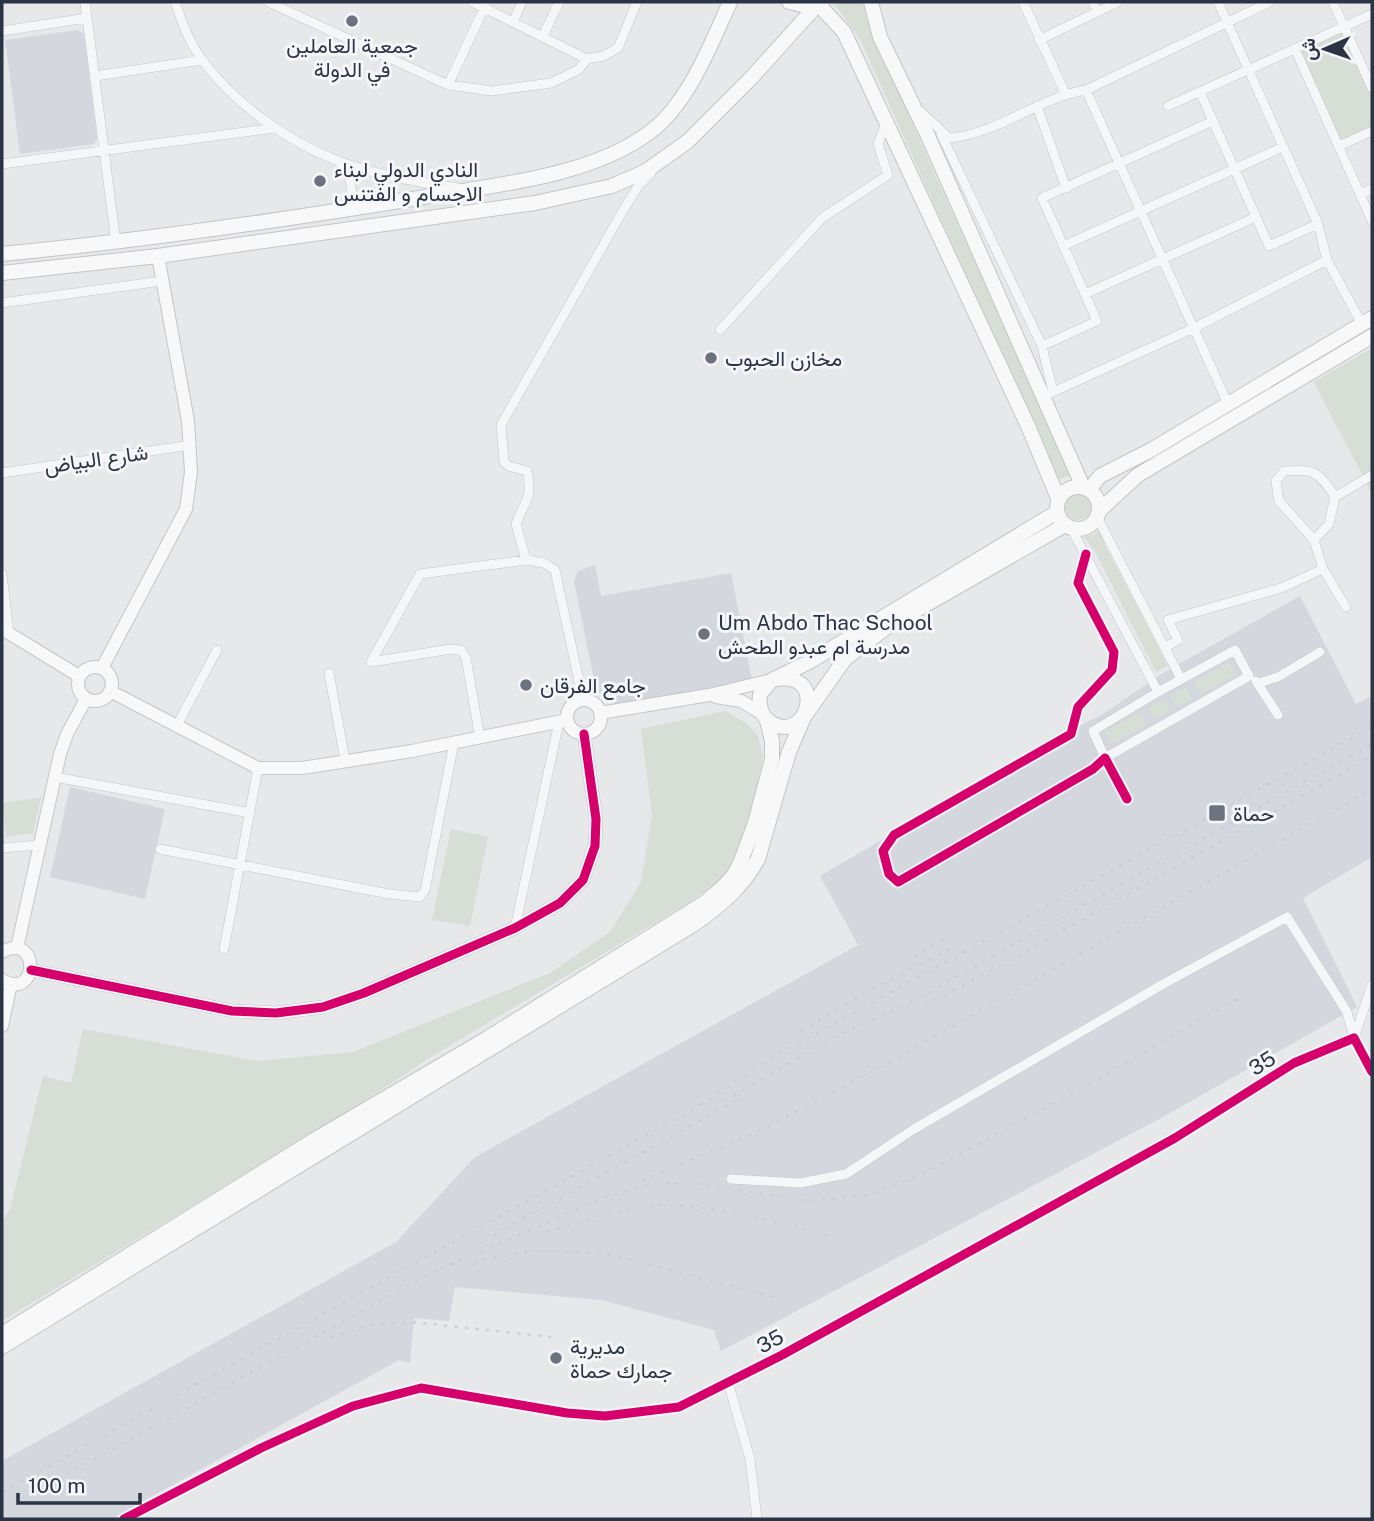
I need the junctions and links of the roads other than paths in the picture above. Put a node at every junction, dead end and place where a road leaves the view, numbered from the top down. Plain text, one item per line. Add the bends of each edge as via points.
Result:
1 (85, 2) edge
2 (175, 2) edge
3 (268, 2) edge
4 (522, 2) edge
5 (559, 2) edge
6 (637, 2) edge
7 (730, 2) edge
8 (789, 2) edge
9 (871, 2) edge
10 (1023, 2) edge
11 (1093, 2) edge
12 (1118, 2) edge
13 (1218, 2) edge
14 (1270, 2) edge
15 (1333, 2) edge
16 (478, 3) edge
17 (821, 3) edge
18 (1097, 11) junction
19 (1372, 14) edge
20 (87, 18) junction
21 (1226, 21) junction
22 (513, 22) junction
23 (1345, 27) junction
24 (2, 31) edge
25 (543, 36) junction
26 (1040, 40) junction
27 (1295, 49) junction
28 (587, 58) junction
29 (202, 60) junction
30 (1248, 70) junction
31 (95, 76) junction
32 (1370, 78) edge
33 (448, 85) junction
34 (1372, 89) edge
35 (1086, 90) junction
36 (1200, 92) junction
37 (1065, 93) junction
38 (910, 100) junction
39 (1037, 106) junction
40 (1168, 106) dead end
41 (887, 120) junction
42 (1213, 121) junction
43 (275, 128) junction
44 (939, 130) junction
45 (1372, 131) edge
46 (1283, 146) junction
47 (1339, 146) junction
48 (104, 150) junction
49 (339, 161) junction
50 (662, 162) junction
51 (1120, 163) junction
52 (2, 164) edge
53 (1235, 168) junction
54 (1066, 188) junction
55 (1372, 188) edge
56 (468, 189) junction
57 (1360, 194) junction
58 (354, 208) junction
59 (1141, 211) junction
60 (1256, 216) junction
61 (1372, 221) edge
62 (1318, 224) junction
63 (116, 243) junction
64 (1063, 246) junction
65 (2, 254) edge
66 (158, 256) junction
67 (1163, 259) junction
68 (1327, 260) junction
69 (2, 273) edge
70 (162, 281) junction
71 (1085, 294) junction
72 (2, 303) edge
73 (1367, 321) edge
74 (1194, 328) junction
75 (720, 330) dead end
76 (1372, 336) edge
77 (1042, 346) junction
78 (1049, 394) junction
79 (1228, 404) junction
80 (191, 445) junction
81 (1074, 464) junction
82 (2, 473) edge
83 (1372, 475) edge
84 (1100, 476) junction
85 (1086, 488) junction
86 (1335, 498) junction
87 (1098, 514) junction
88 (1063, 516) junction
89 (1314, 540) junction
90 (1086, 554) junction
91 (526, 560) junction
92 (1323, 569) junction
93 (2, 574) edge
94 (1346, 607) dead end
95 (6, 631) edge
96 (1165, 647) junction
97 (217, 649) dead end
98 (1321, 652) dead end
99 (102, 668) junction
100 (329, 673) dead end
101 (79, 676) junction
102 (1249, 676) junction
103 (1181, 679) junction
104 (772, 680) junction
105 (1259, 683) junction
106 (110, 691) junction
107 (1158, 692) junction
108 (709, 695) junction
109 (86, 699) junction
110 (583, 700) junction
111 (600, 713) junction
112 (1278, 715) dead end
113 (764, 717) junction
114 (804, 717) junction
115 (563, 721) junction
116 (176, 727) junction
117 (584, 734) junction
118 (480, 738) junction
119 (454, 743) junction
120 (1105, 758) junction
121 (345, 761) junction
122 (258, 768) junction
123 (55, 777) junction
124 (1127, 799) dead end
125 (250, 813) junction
126 (39, 845) junction
127 (2, 848) edge
128 (160, 849) dead end
129 (240, 866) junction
130 (515, 928) junction
131 (17, 948) junction
132 (224, 949) dead end
133 (2, 952) edge
134 (31, 970) junction
135 (6, 982) edge
136 (1372, 985) edge
137 (2, 1026) edge
138 (1354, 1038) junction
139 (1372, 1072) edge
140 (731, 1179) dead end
141 (2, 1334) edge
142 (2, 1347) edge
143 (729, 1382) junction
144 (124, 1519) edge
145 (757, 1519) edge

1 - 20 street
2 - 29 street
3 - 33 street
4 - 22 street
5 - 25 street
6 - 28 street via 618,48
7 - 56 main road via 681,98 645,136 617,152 566,170
8 - 17 main road
9 - 38 main road via 880,37
10 - 26 street
11 - 18 street
12 - 18 street
13 - 21 street
14 - 21 street
15 - 23 street
16 - 22 street
16 - 33 street
17 - 41 main road via 844,32
17 - 50 main road via 752,78
18 - 26 street
19 - 23 street
20 - 24 street
20 - 31 street
21 - 30 street
21 - 35 street
22 - 25 street
23 - 27 street
23 - 32 street
25 - 28 street
26 - 37 street
27 - 30 street
27 - 47 street
28 - 33 street via 578,70 551,83 492,91
29 - 31 street
29 - 43 street
30 - 36 street
30 - 46 street
31 - 48 street
32 - 34 street
35 - 37 street
35 - 51 street
36 - 40 street
36 - 42 street
37 - 39 street
38 - 44 street
38 - 78 main road
39 - 44 street via 969,136 949,138
39 - 54 street
41 - 75 street via 878,144 888,175 822,218
41 - 88 main road via 1028,426
42 - 51 street
42 - 53 street
43 - 48 street
43 - 49 street
44 - 77 street
45 - 47 street
46 - 53 street
46 - 62 street
47 - 57 street
48 - 52 street
48 - 63 street
49 - 56 street
49 - 58 street via 350,179
50 - 66 main road via 612,187 575,196
50 - 91 street via 639,184 501,425 504,462 527,471 530,486 529,500 516,524
51 - 54 street
51 - 59 street
53 - 59 street
53 - 60 street
54 - 64 street via 1042,198
55 - 57 street
56 - 58 main road
57 - 61 street
58 - 63 main road
59 - 64 street
59 - 67 street
60 - 62 street via 1269,246
60 - 67 street
62 - 68 street
63 - 65 main road
64 - 71 street
66 - 69 main road
66 - 70 street
67 - 71 street
67 - 74 street
68 - 73 street
68 - 74 street
70 - 72 street
70 - 80 street
71 - 77 street via 1097,321
73 - 79 main road
74 - 78 street
74 - 79 street
76 - 87 main road via 1138,475
77 - 78 street
78 - 81 main road
79 - 84 main road
80 - 82 street, شارع البياض
80 - 99 street via 186,509
81 - 84 main road
81 - 85 main road
83 - 86 street
84 - 85 main road
85 - 87 main road via 1097,499
85 - 88 main road via 1069,488
86 - 89 street via 1329,524
86 - 89 street via 1321,475 1307,470 1284,471 1276,481 1279,501
87 - 88 main road via 1083,528
87 - 96 street
88 - 90 street
88 - 104 main road
88 - 114 main road via 887,627 845,659
89 - 92 street
90 - 107 street
90 - 120 street via 1077,583 1114,652 1112,670 1077,707 1071,734 894,835 883,851 889,874 898,881
91 - 110 street via 555,570
91 - 118 street via 420,574 371,662 461,650
92 - 94 street
92 - 96 street via 1281,588 1168,620 1178,640
93 - 95 street
95 - 101 street
96 - 103 street
97 - 116 street
98 - 105 street
99 - 101 street via 90,667
99 - 106 street via 110,677
100 - 121 street
101 - 109 street via 78,690
102 - 103 street via 1235,650
102 - 105 street
102 - 120 street
103 - 107 street
104 - 108 street
104 - 113 main road via 760,694
104 - 114 main road via 785,677 803,685 808,696
105 - 112 street
106 - 109 street via 101,700
106 - 116 street
107 - 120 street via 1093,731
108 - 111 street
108 - 113 street via 741,701
109 - 123 street via 67,734
110 - 111 street
110 - 115 street via 570,707
111 - 117 street via 597,727
113 - 114 main road via 785,727
113 - 141 main road via 772,759 741,861 721,890
114 - 142 main road via 758,859 727,901
115 - 117 street
115 - 118 street
115 - 130 street
116 - 122 street
117 - 130 street via 596,819 595,846 583,880 560,903
118 - 119 street
119 - 121 street
119 - 129 street via 420,897
120 - 124 street
121 - 122 street via 302,768
122 - 125 street
123 - 125 street
123 - 126 street
125 - 129 street
126 - 127 street
126 - 131 street
128 - 129 street
129 - 132 street
130 - 134 street via 364,993 323,1007 276,1013 232,1011
131 - 133 street
131 - 134 street via 27,954
134 - 135 street via 26,979
135 - 137 street
136 - 138 street
138 - 139 street
138 - 140 street via 1347,1012 1287,917 926,1122 846,1174 800,1183
138 - 143 street, 35 via 1294,1063 1175,1138
143 - 144 street, 35 via 679,1407 605,1416 421,1388 353,1406
143 - 145 street via 750,1459

